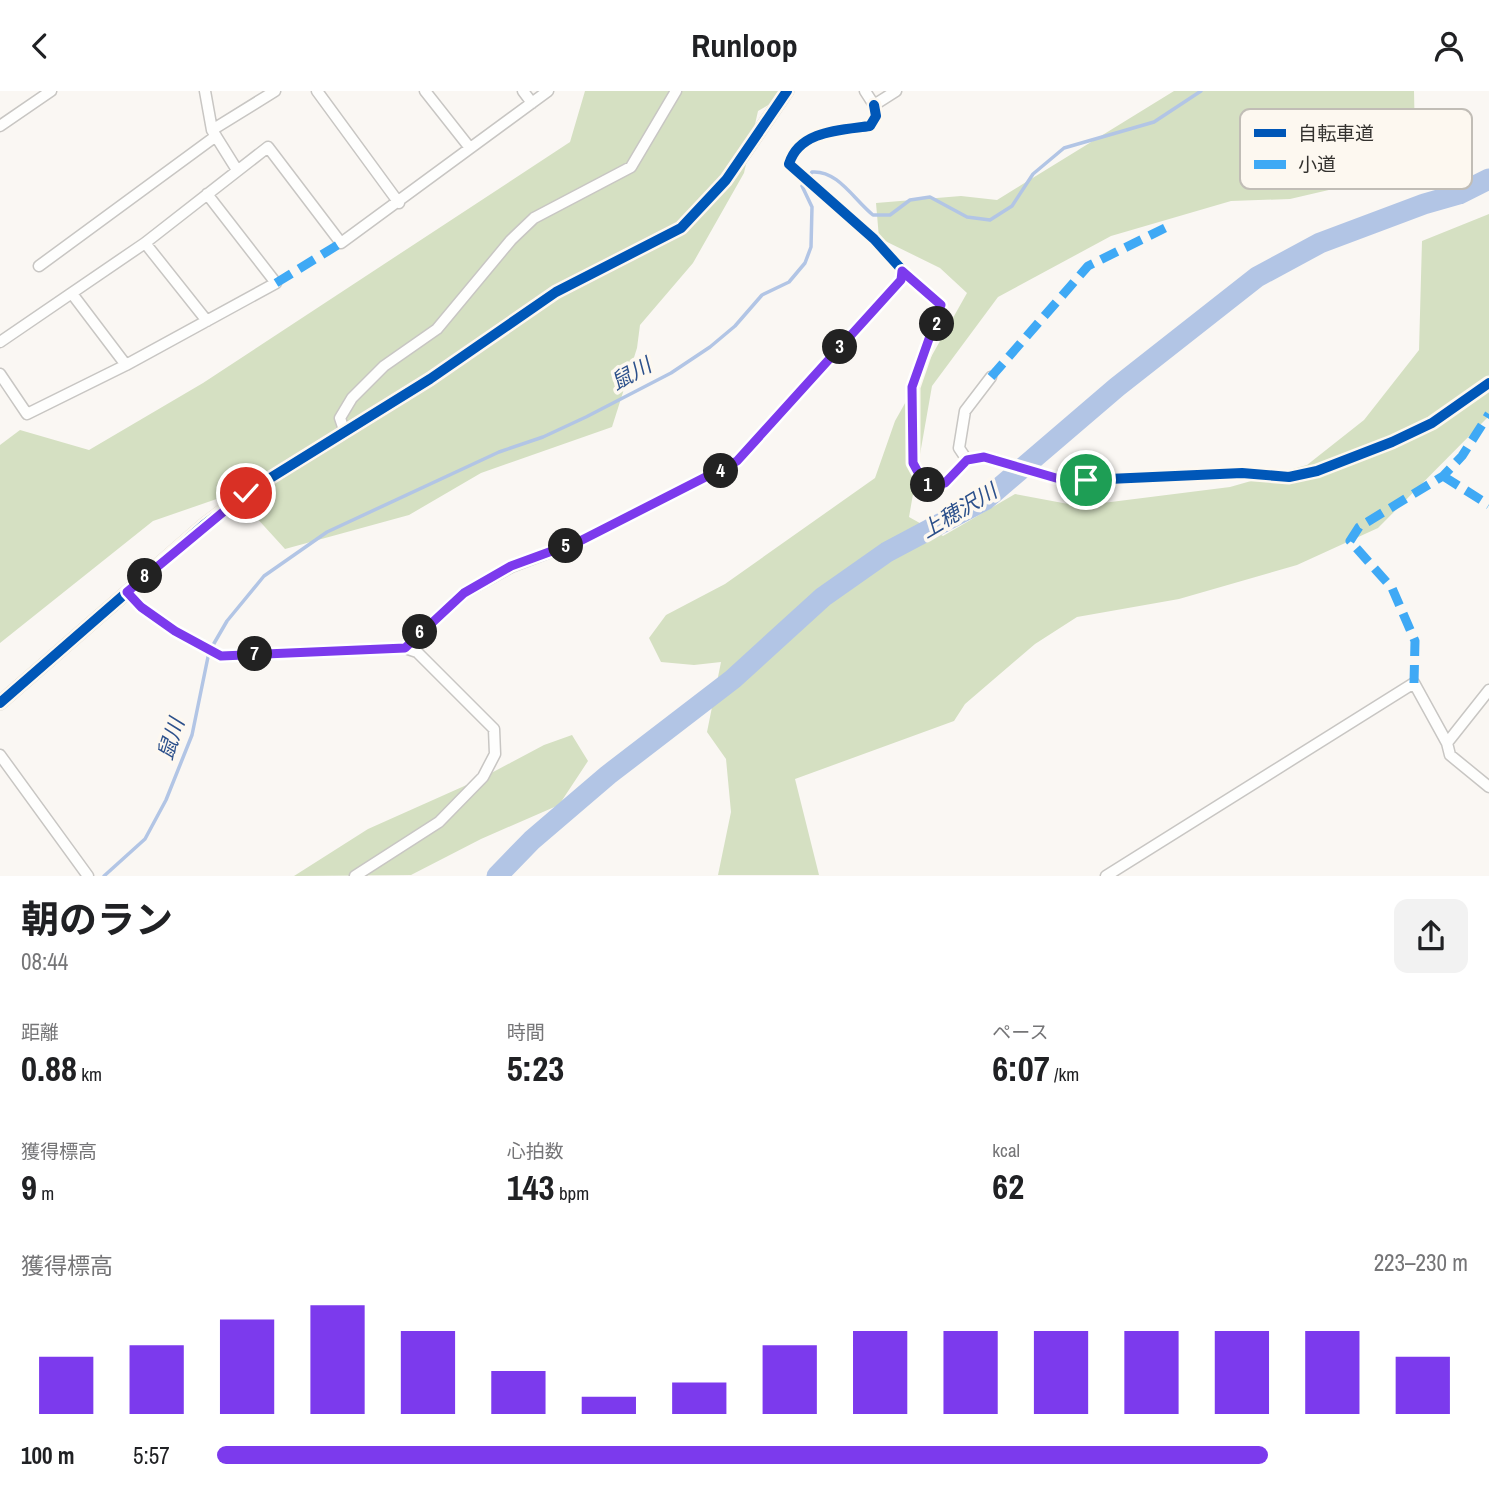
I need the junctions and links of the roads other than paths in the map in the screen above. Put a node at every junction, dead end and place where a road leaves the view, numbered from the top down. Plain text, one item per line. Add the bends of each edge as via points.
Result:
1 (51, 91) edge
2 (205, 91) edge
3 (275, 91) edge
4 (317, 91) edge
5 (425, 91) edge
6 (523, 91) edge
7 (548, 91) edge
8 (676, 91) edge
9 (787, 91) edge
10 (865, 91) edge
11 (896, 91) edge
12 (532, 103) junction
13 (874, 105) junction
14 (0, 126) edge
15 (214, 133) junction
16 (470, 148) junction
17 (237, 170) junction
18 (207, 194) junction
19 (398, 203) junction
20 (145, 243) junction
21 (40, 266) dead end
22 (902, 271) junction
23 (74, 295) junction
24 (206, 321) junction
25 (0, 342) edge
26 (126, 365) junction
27 (0, 375) edge
28 (991, 377) dead end
29 (1489, 383) edge
30 (345, 433) junction
31 (967, 460) junction
32 (127, 592) junction
33 (405, 648) junction
34 (1489, 690) edge
35 (0, 703) edge
36 (1447, 743) junction
37 (0, 755) edge
38 (1489, 787) edge
39 (88, 876) edge
40 (355, 876) edge
41 (1106, 876) edge

1 - 14 street
2 - 15 street
3 - 15 street
4 - 19 street
5 - 16 street
6 - 12 street
7 - 12 street
8 - 30 street via 631,167 534,218 437,329 384,366 352,398 340,418
9 - 30 street via 726,180 681,227 556,292
10 - 13 street
11 - 13 street
12 - 16 street
13 - 22 street via 876,116 870,126 825,132 799,148 789,163 874,239
15 - 17 street
15 - 21 street
16 - 19 street
17 - 18 street
17 - 19 street via 268,148 341,243
18 - 20 street
18 - 24 street via 276,283
20 - 23 street
20 - 24 street
22 - 31 street via 941,305 912,387 913,463 925,485 933,486 945,483
22 - 33 street via 901,280 737,461 582,540 511,566 464,593
23 - 25 street
23 - 26 street
24 - 26 street
26 - 27 street via 27,414
28 - 31 street via 965,411 959,448
29 - 31 street via 1432,423 1392,442 1289,477 1242,473 1086,480 1056,478 984,457
30 - 32 street via 246,493
32 - 33 street via 175,631 217,654
32 - 35 street
33 - 40 street via 436,668 494,729 495,754 482,776 439,822
34 - 36 street
36 - 38 street via 1450,755
36 - 41 street via 1414,683
37 - 39 street

